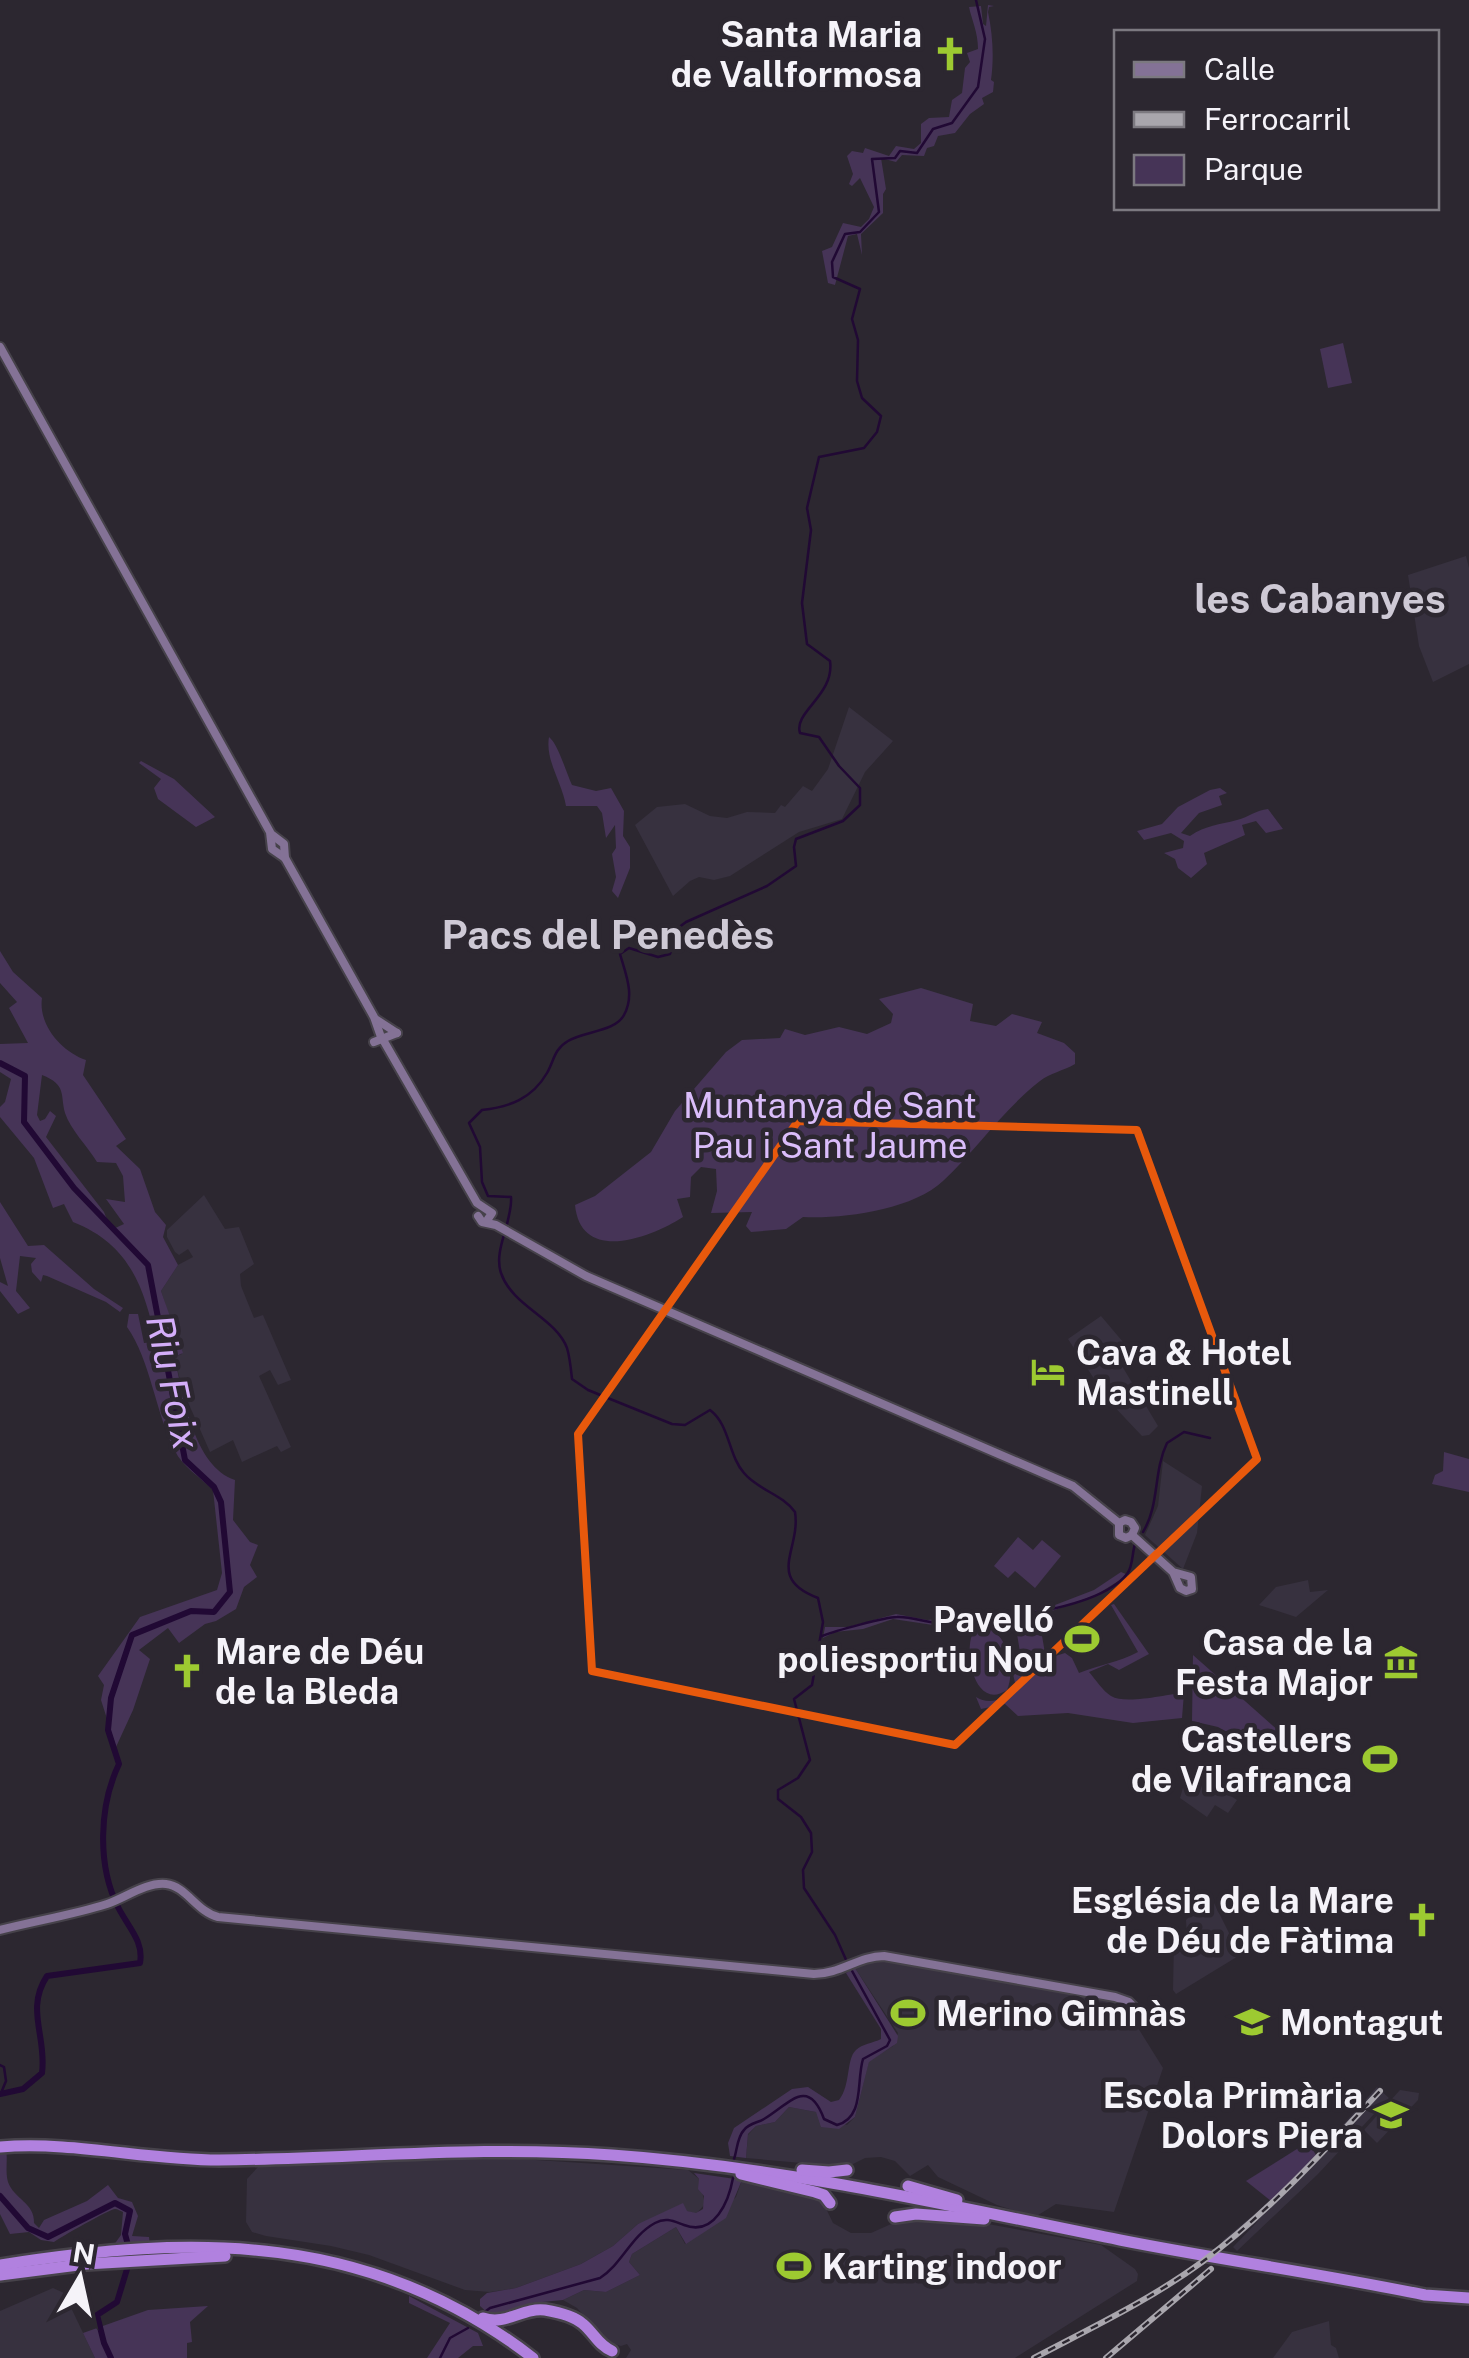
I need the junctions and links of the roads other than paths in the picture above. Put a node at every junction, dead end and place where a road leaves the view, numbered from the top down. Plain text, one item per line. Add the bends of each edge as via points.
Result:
1 (0, 346) edge
2 (1180, 1583) dead end
3 (0, 1930) edge
4 (1138, 2018) dead end
5 (2, 2147) edge
6 (684, 2161) junction
7 (847, 2170) dead end
8 (830, 2203) dead end
9 (965, 2211) junction
10 (895, 2217) dead end
11 (1047, 2225) junction
12 (140, 2255) junction
13 (120, 2257) junction
14 (0, 2266) edge
15 (0, 2275) edge
16 (423, 2290) junction
17 (1469, 2298) edge
18 (607, 2354) edge
19 (521, 2358) edge
20 (534, 2358) edge

1 - 2 main road via 274,839 284,844 282,854 484,1216 586,1276 1074,1486 1118,1523 1131,1522 1132,1535
3 - 4 main road via 168,1884 204,1913 230,1918 814,1974 884,1956 1122,2000
5 - 6 highway via 196,2160 499,2151
6 - 7 highway
6 - 8 highway via 815,2192
6 - 9 highway via 907,2194
9 - 10 highway
9 - 11 highway
9 - 11 highway
11 - 17 highway
12 - 13 highway
12 - 16 highway via 226,2248 300,2254
12 - 19 highway via 262,2258 354,2273 429,2301
13 - 14 highway
13 - 15 highway
16 - 18 highway via 490,2320 540,2310 572,2318
16 - 20 highway
18 - 20 highway via 579,2323 539,2312 520,2319 515,2330

